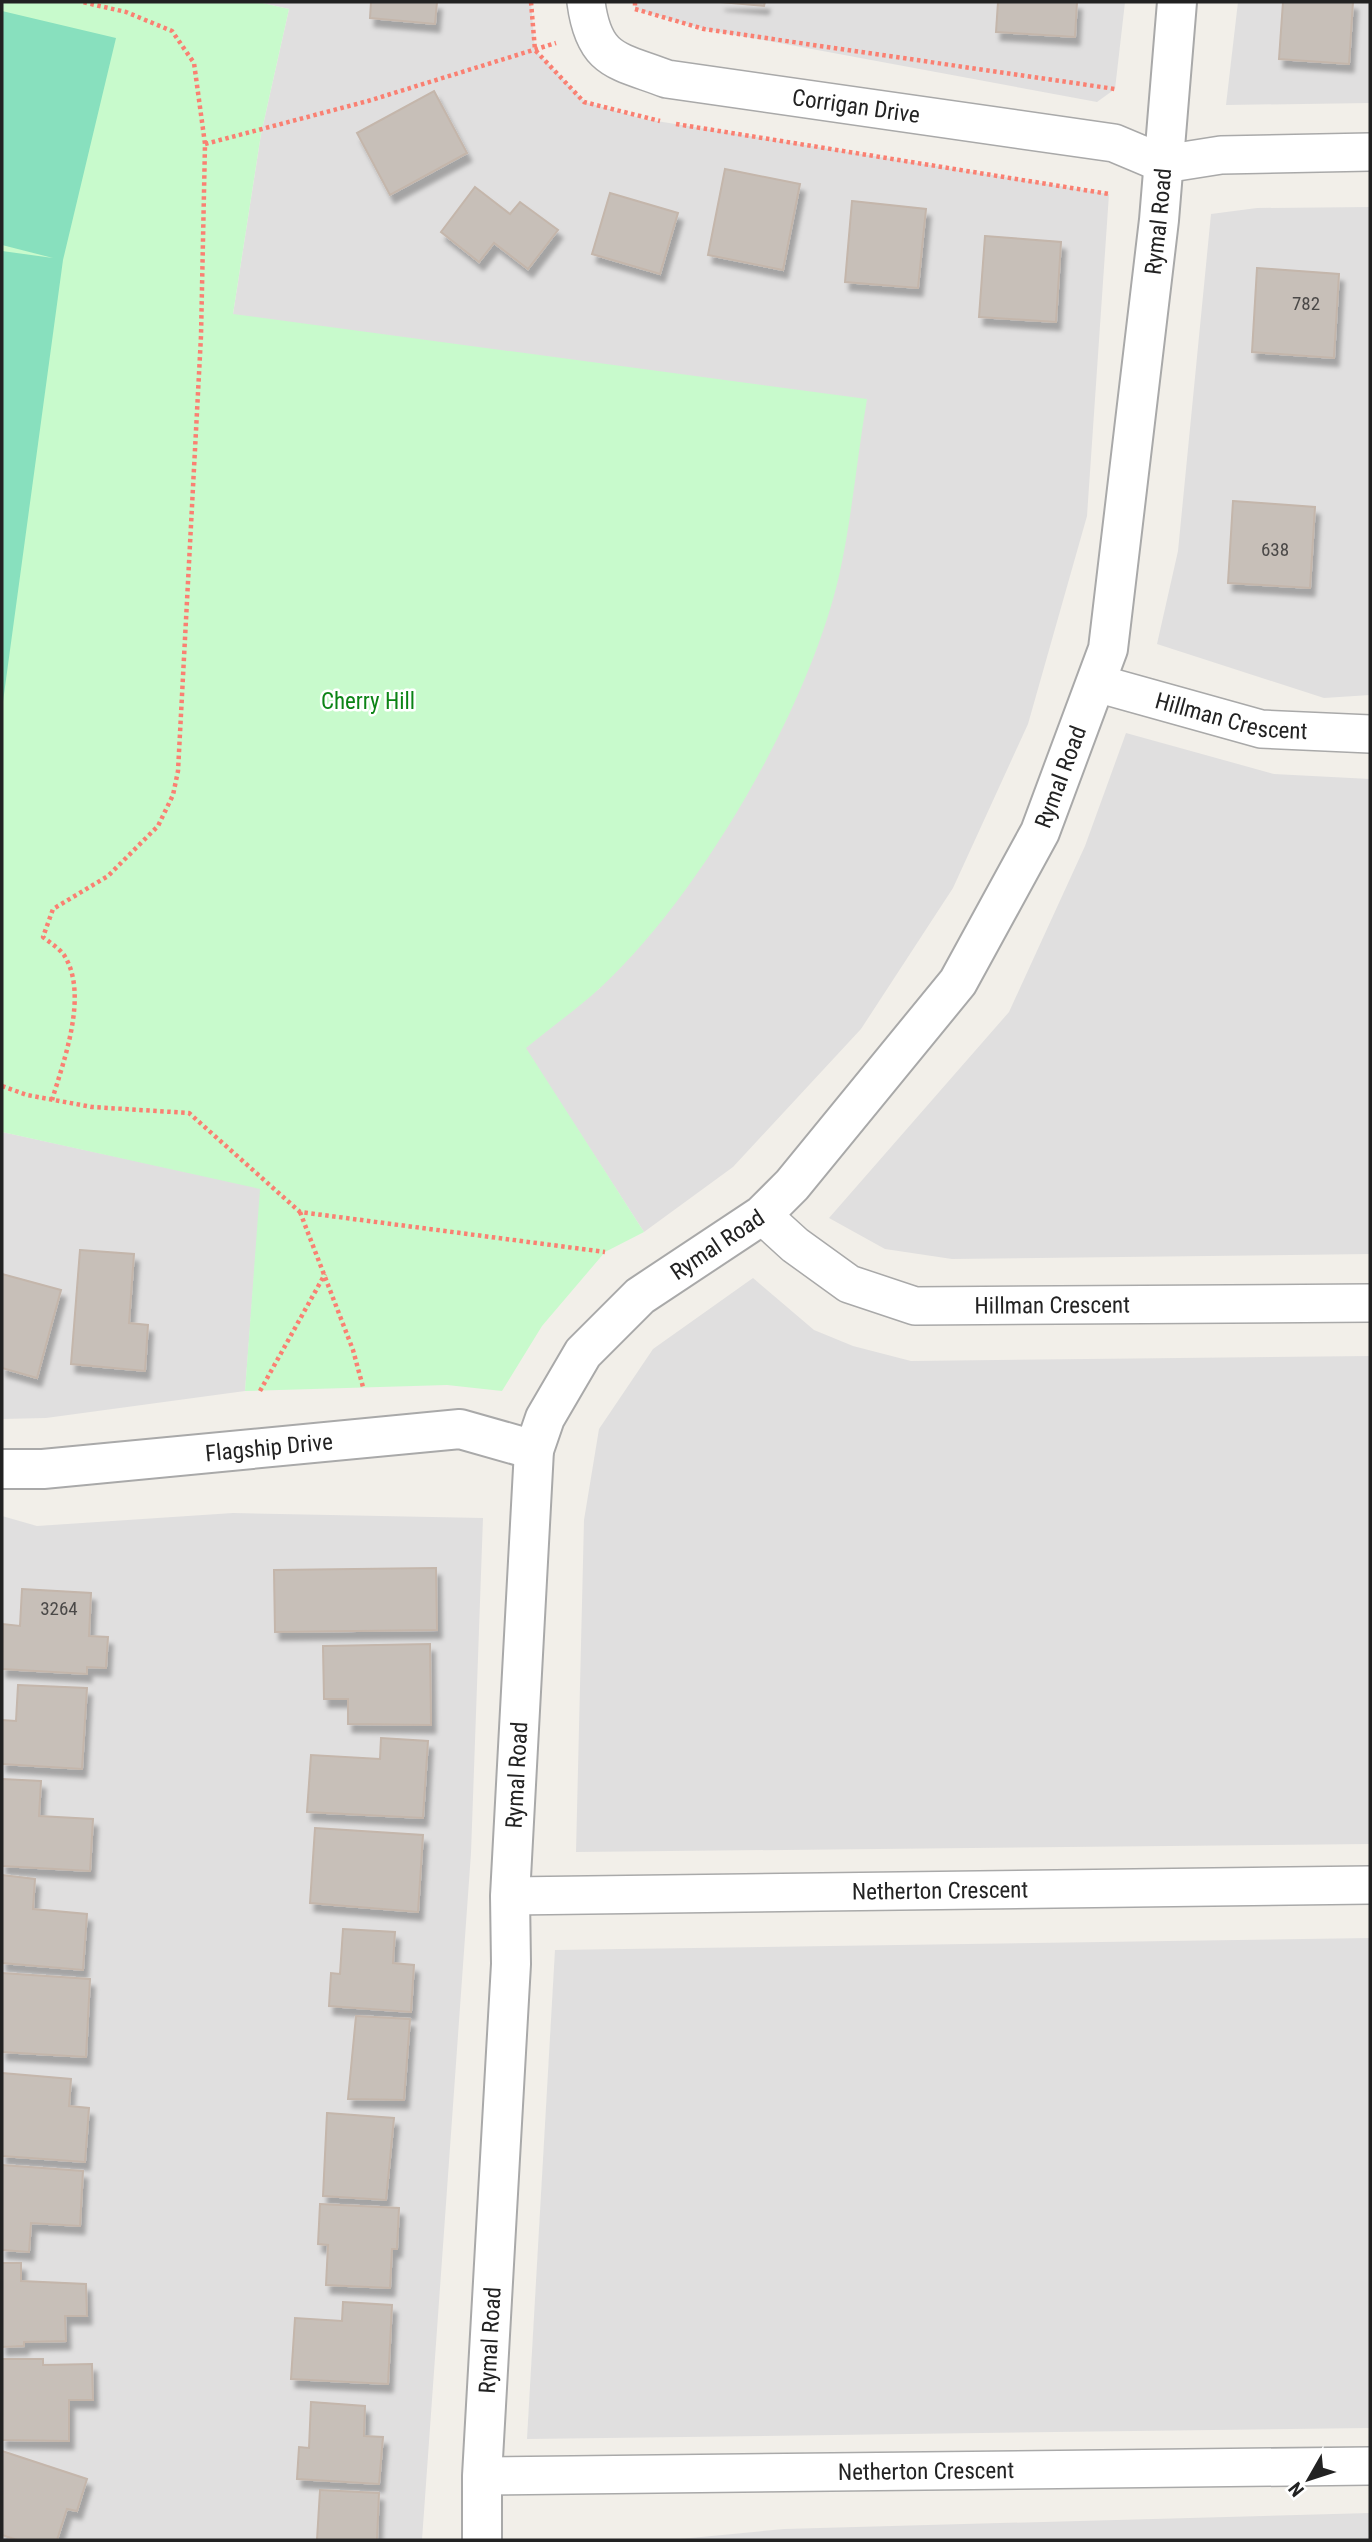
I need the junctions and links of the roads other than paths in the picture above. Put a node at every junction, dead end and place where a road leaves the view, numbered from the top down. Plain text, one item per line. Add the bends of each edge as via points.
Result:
1 (1177, 2) edge
2 (588, 16) edge
3 (1370, 152) edge
4 (1164, 164) junction
5 (1096, 683) junction
6 (1370, 734) edge
7 (762, 1215) junction
8 (1370, 1303) edge
9 (534, 1450) junction
10 (2, 1469) edge
11 (1370, 1885) edge
12 (510, 1896) junction
13 (1370, 2466) edge
14 (482, 2476) junction
15 (482, 2540) edge

1 - 4 street, Rymal Road
2 - 4 street, Corrigan Drive via 610,58 667,79 1114,143
3 - 4 street via 1222,155
4 - 5 street, Rymal Road via 1108,649
5 - 6 street, Hillman Crescent via 1261,730
5 - 7 street, Rymal Road via 1040,832 958,982 792,1185
7 - 8 street, Hillman Crescent via 849,1284 915,1306
7 - 9 street, Rymal Road via 640,1296 583,1353 545,1418
9 - 10 street, Flagship Drive via 460,1429 43,1469
9 - 12 street, Rymal Road
11 - 12 street, Netherton Crescent
12 - 14 street, Rymal Road
13 - 14 street, Netherton Crescent
14 - 15 street, Rymal Road

